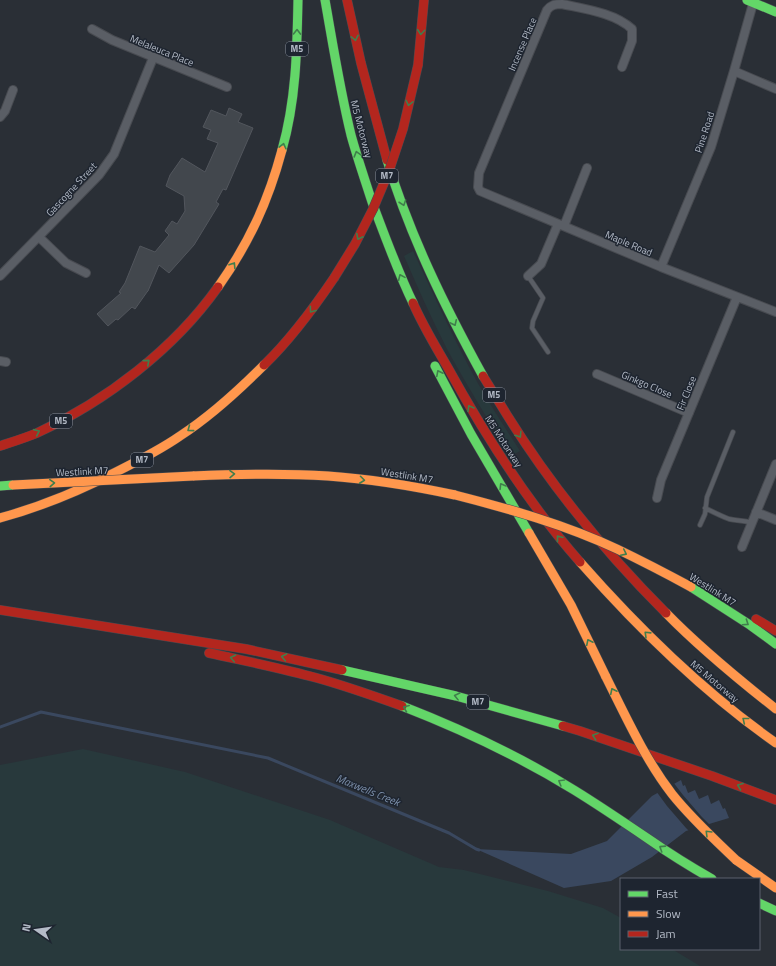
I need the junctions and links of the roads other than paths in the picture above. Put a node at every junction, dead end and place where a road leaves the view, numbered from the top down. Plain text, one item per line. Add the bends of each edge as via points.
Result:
1 (298, 0) edge
2 (325, 0) edge
3 (347, 0) edge
4 (424, 0) edge
5 (751, 1) edge
6 (776, 12) edge
7 (92, 29) dead end
8 (153, 58) junction
9 (622, 67) dead end
10 (734, 71) junction
11 (227, 87) dead end
12 (13, 90) dead end
13 (776, 90) edge
14 (0, 117) edge
15 (587, 168) dead end
16 (478, 187) joint
17 (561, 225) junction
18 (39, 237) junction
19 (661, 267) junction
20 (86, 272) dead end
21 (0, 276) edge
22 (528, 276) joint
23 (736, 297) junction
24 (416, 312) junction
25 (776, 312) edge
26 (548, 352) dead end
27 (597, 374) dead end
28 (689, 413) junction
29 (734, 432) dead end
30 (0, 446) edge
31 (776, 464) edge
32 (0, 486) edge
33 (657, 498) dead end
34 (705, 508) junction
35 (756, 512) junction
36 (0, 518) edge
37 (776, 520) edge
38 (752, 523) junction
39 (700, 525) dead end
40 (742, 547) dead end
41 (718, 599) junction
42 (0, 610) edge
43 (22, 614) junction
44 (776, 631) edge
45 (776, 644) edge
46 (188, 649) dead end
47 (203, 652) dead end
48 (776, 708) edge
49 (776, 743) edge
50 (776, 800) edge
51 (710, 878) edge
52 (776, 888) edge
53 (760, 903) edge
54 (776, 911) edge

30 -> 1 main road, M5 via 61,421 117,387 150,361 183,329 228,272 263,208 284,145 297,56
24 -> 2 main road, M5 Motorway / M5 via 380,226 351,135
3 -> 48 main road, M5 Motorway / M5 via 372,108 418,245 457,330 490,389 553,483 610,554 686,633 720,664
4 -> 36 main road, M7, bridge via 418,65 403,129 389,170 373,210 355,244 310,313 255,374 221,405 180,436 134,464 88,486
5 - 6 main road
5 - 10 street, Pine Road
7 - 8 street, Melaleuca Place
8 - 11 street, Melaleuca Place
8 - 18 street, Gascogne Street via 108,164
9 - 16 street, Incense Place via 632,40 632,29 627,24 610,16 562,4 551,6 547,10 479,173
10 - 13 street
10 - 19 street, Pine Road via 711,146
12 - 14 street
15 - 17 street
16 - 17 street, Maple Road via 480,191
17 - 19 street, Maple Road
17 - 22 street via 541,264
18 - 20 street via 66,263
18 - 21 street, Gascogne Street
19 - 23 street, Maple Road
22 - 26 lane via 543,298 532,328
23 - 25 street, Maple Road
23 - 28 street, Fir Close
49 -> 24 main road, M5 Motorway / M5 via 699,682 645,632 563,543 493,446
52 -> 24 main road, bridge via 736,860 697,822 672,794 648,758 571,605 471,434 430,357
27 - 28 street, Ginkgo Close
28 - 33 street, Fir Close
29 - 34 lane via 707,497
31 - 35 street
32 -> 41 main road, Westlink M7 / M7, bridge via 252,474 311,475 394,484 455,495 522,513 586,536 643,561 691,587 701,585
34 - 38 lane via 731,520
34 - 39 lane
35 - 37 street
35 - 38 street
38 - 40 street
41 - 44 main road
41 -> 45 main road, Westlink M7
42 - 43 main road, M7
43 - 46 main road
50 -> 43 main road, M7 via 580,730 456,696 246,649
51 -> 47 main road via 532,765 441,722 348,687 270,666
53 - 54 main road

